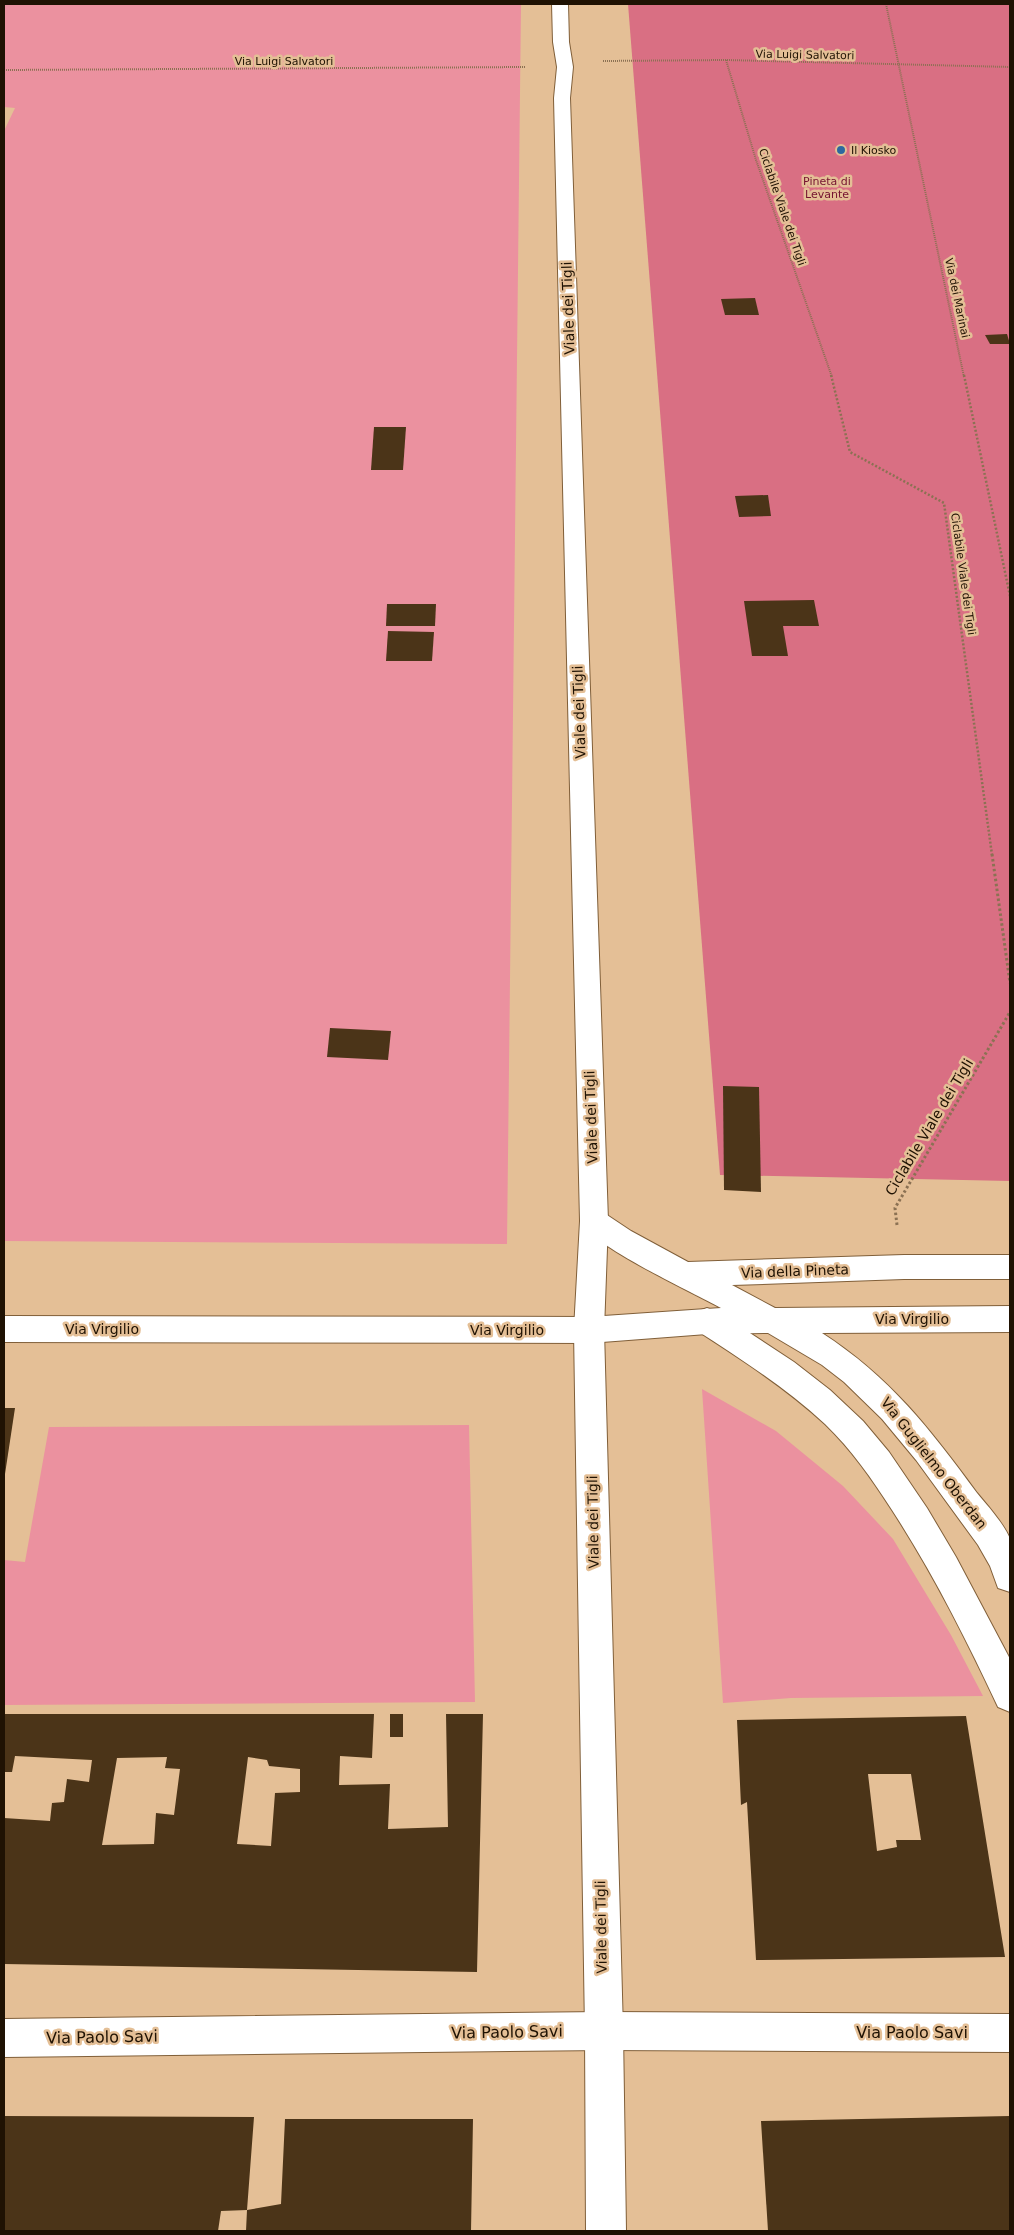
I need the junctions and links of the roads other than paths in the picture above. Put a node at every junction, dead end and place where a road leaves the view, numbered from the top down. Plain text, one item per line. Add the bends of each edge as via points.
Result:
1 (560, 4) edge
2 (594, 1221) junction
3 (1010, 1267) edge
4 (684, 1274) junction
5 (1010, 1319) edge
6 (770, 1320) junction
7 (707, 1321) junction
8 (4, 1329) edge
9 (589, 1330) junction
10 (1010, 1577) edge
11 (1010, 1695) edge
12 (604, 2031) junction
13 (1010, 2033) edge
14 (4, 2038) edge
15 (606, 2231) edge

1 - 2 street, Viale dei Tigli via 565,67 562,98
2 - 4 street via 621,1240
2 - 9 street, Viale dei Tigli
3 - 4 street, Via della Pineta
4 - 6 street, Via Guglielmo Oberdan
5 - 6 street, Via Virgilio
6 - 7 street, Via Virgilio
6 - 10 street, Via Guglielmo Oberdan via 837,1357 894,1408 991,1538 1008,1567
7 - 9 street, Via Virgilio
7 - 11 street via 816,1398 870,1452 913,1514 955,1585
8 - 9 street, Via Virgilio
9 - 12 street, Viale dei Tigli
12 - 13 street, Via Paolo Savi
12 - 14 street, Via Paolo Savi
12 - 15 street, Viale dei Tigli

